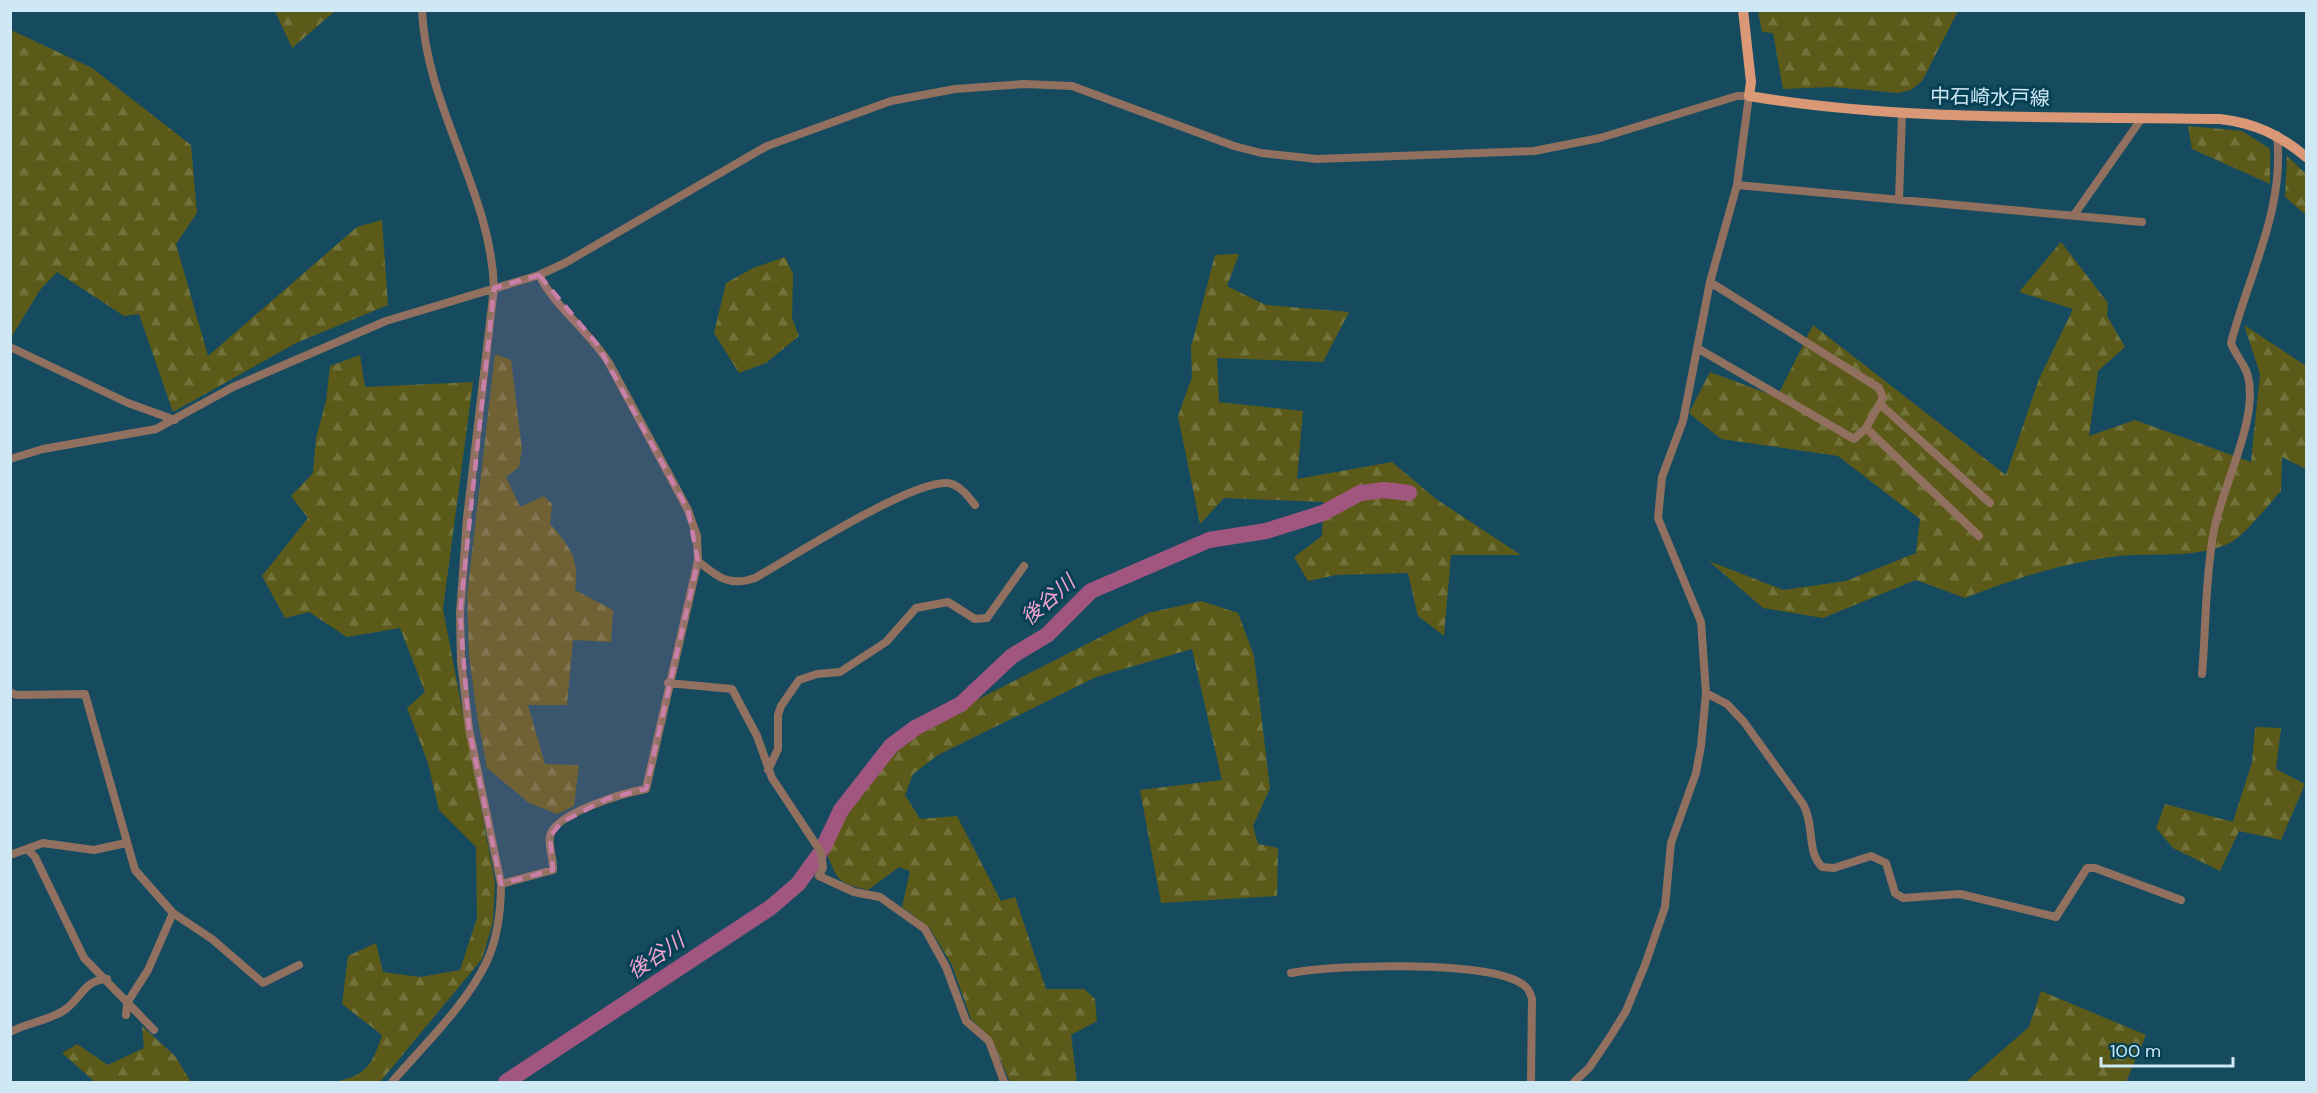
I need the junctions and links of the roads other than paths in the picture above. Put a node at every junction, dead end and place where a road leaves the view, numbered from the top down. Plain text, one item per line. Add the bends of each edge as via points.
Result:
1 (422, 10) edge
2 (1743, 10) edge
3 (1749, 96) junction
4 (1902, 113) junction
5 (2142, 118) junction
6 (2277, 135) junction
7 (2307, 158) edge
8 (1737, 185) junction
9 (1899, 199) junction
10 (2074, 215) junction
11 (2142, 222) dead end
12 (539, 274) junction
13 (1710, 282) junction
14 (494, 288) junction
15 (10, 346) edge
16 (1696, 348) junction
17 (1881, 405) junction
18 (175, 420) junction
19 (1866, 428) junction
20 (10, 459) edge
21 (1990, 503) dead end
22 (975, 505) dead end
23 (1979, 536) dead end
24 (698, 561) junction
25 (1024, 566) dead end
26 (2202, 674) dead end
27 (668, 683) junction
28 (10, 692) edge
29 (1706, 693) junction
30 (768, 770) junction
31 (126, 843) junction
32 (27, 849) junction
33 (10, 855) edge
34 (501, 884) junction
35 (2181, 900) dead end
36 (173, 913) junction
37 (298, 965) dead end
38 (1291, 973) dead end
39 (107, 979) junction
40 (127, 1003) junction
41 (126, 1016) dead end
42 (154, 1030) dead end
43 (10, 1032) edge
44 (392, 1083) edge
45 (1004, 1083) edge
46 (1531, 1083) edge
47 (1574, 1083) edge

1 - 14 street via 429,57 490,250
2 - 3 main road
3 - 4 main road, 中石崎水戸線
3 - 8 street
3 - 12 street via 1737,96 1600,138 1544,149 1317,159 1290,158 1234,146 1072,86 1024,84 955,89 882,104 767,146 565,263
4 - 5 main road, 中石崎水戸線
4 - 9 street
5 - 6 main road, 中石崎水戸線 via 2234,121
5 - 10 street
6 - 7 main road, 中石崎水戸線
6 - 26 street via 2277,188 2271,221 2231,344 2248,376 2248,406 2212,538
8 - 9 street
8 - 13 street
9 - 10 street
10 - 11 street
12 - 14 street
12 - 24 street via 546,289 597,344 609,363 688,510 697,536
13 - 16 street
13 - 17 street via 1879,388 1883,393
14 - 18 street via 386,321 233,387
14 - 34 street via 460,613 469,729
15 - 18 street via 128,403
16 - 19 street via 1854,439
16 - 29 street via 1683,421 1662,477 1658,518 1701,622
17 - 19 street
17 - 21 street
18 - 20 street via 137,434 44,449
19 - 23 street
22 - 24 street via 964,491 949,483 926,487 842,527 741,583 720,577
24 - 27 street
25 - 30 street via 987,618 975,619 948,602 916,608 893,635 865,657 840,672 799,680 781,706 778,749
27 - 30 street via 732,689 757,736
27 - 34 street via 646,789 607,799 562,822 550,836 553,870
28 - 31 street via 85,694
29 - 35 street via 1727,704 1744,722 1803,804 1810,816 1814,856 1822,867 1834,868 1871,856 1886,863 1894,893 1903,898 1960,894 2056,917 2087,868
29 - 47 street via 1696,773 1671,843 1665,907 1626,1011
30 - 45 street via 821,852 823,868 819,876 854,892 880,897 925,929 946,967 966,1021 989,1041
31 - 32 street via 94,850 43,843
31 - 36 street via 135,870
32 - 33 street
32 - 39 street via 35,857 84,958
34 - 44 street via 495,939 480,975
36 - 37 street via 212,939 263,983
36 - 40 street via 148,970
38 - 46 street via 1311,969 1430,967 1482,971 1532,986
39 - 40 street
39 - 43 street via 93,982 65,1010
40 - 41 street
40 - 42 street

